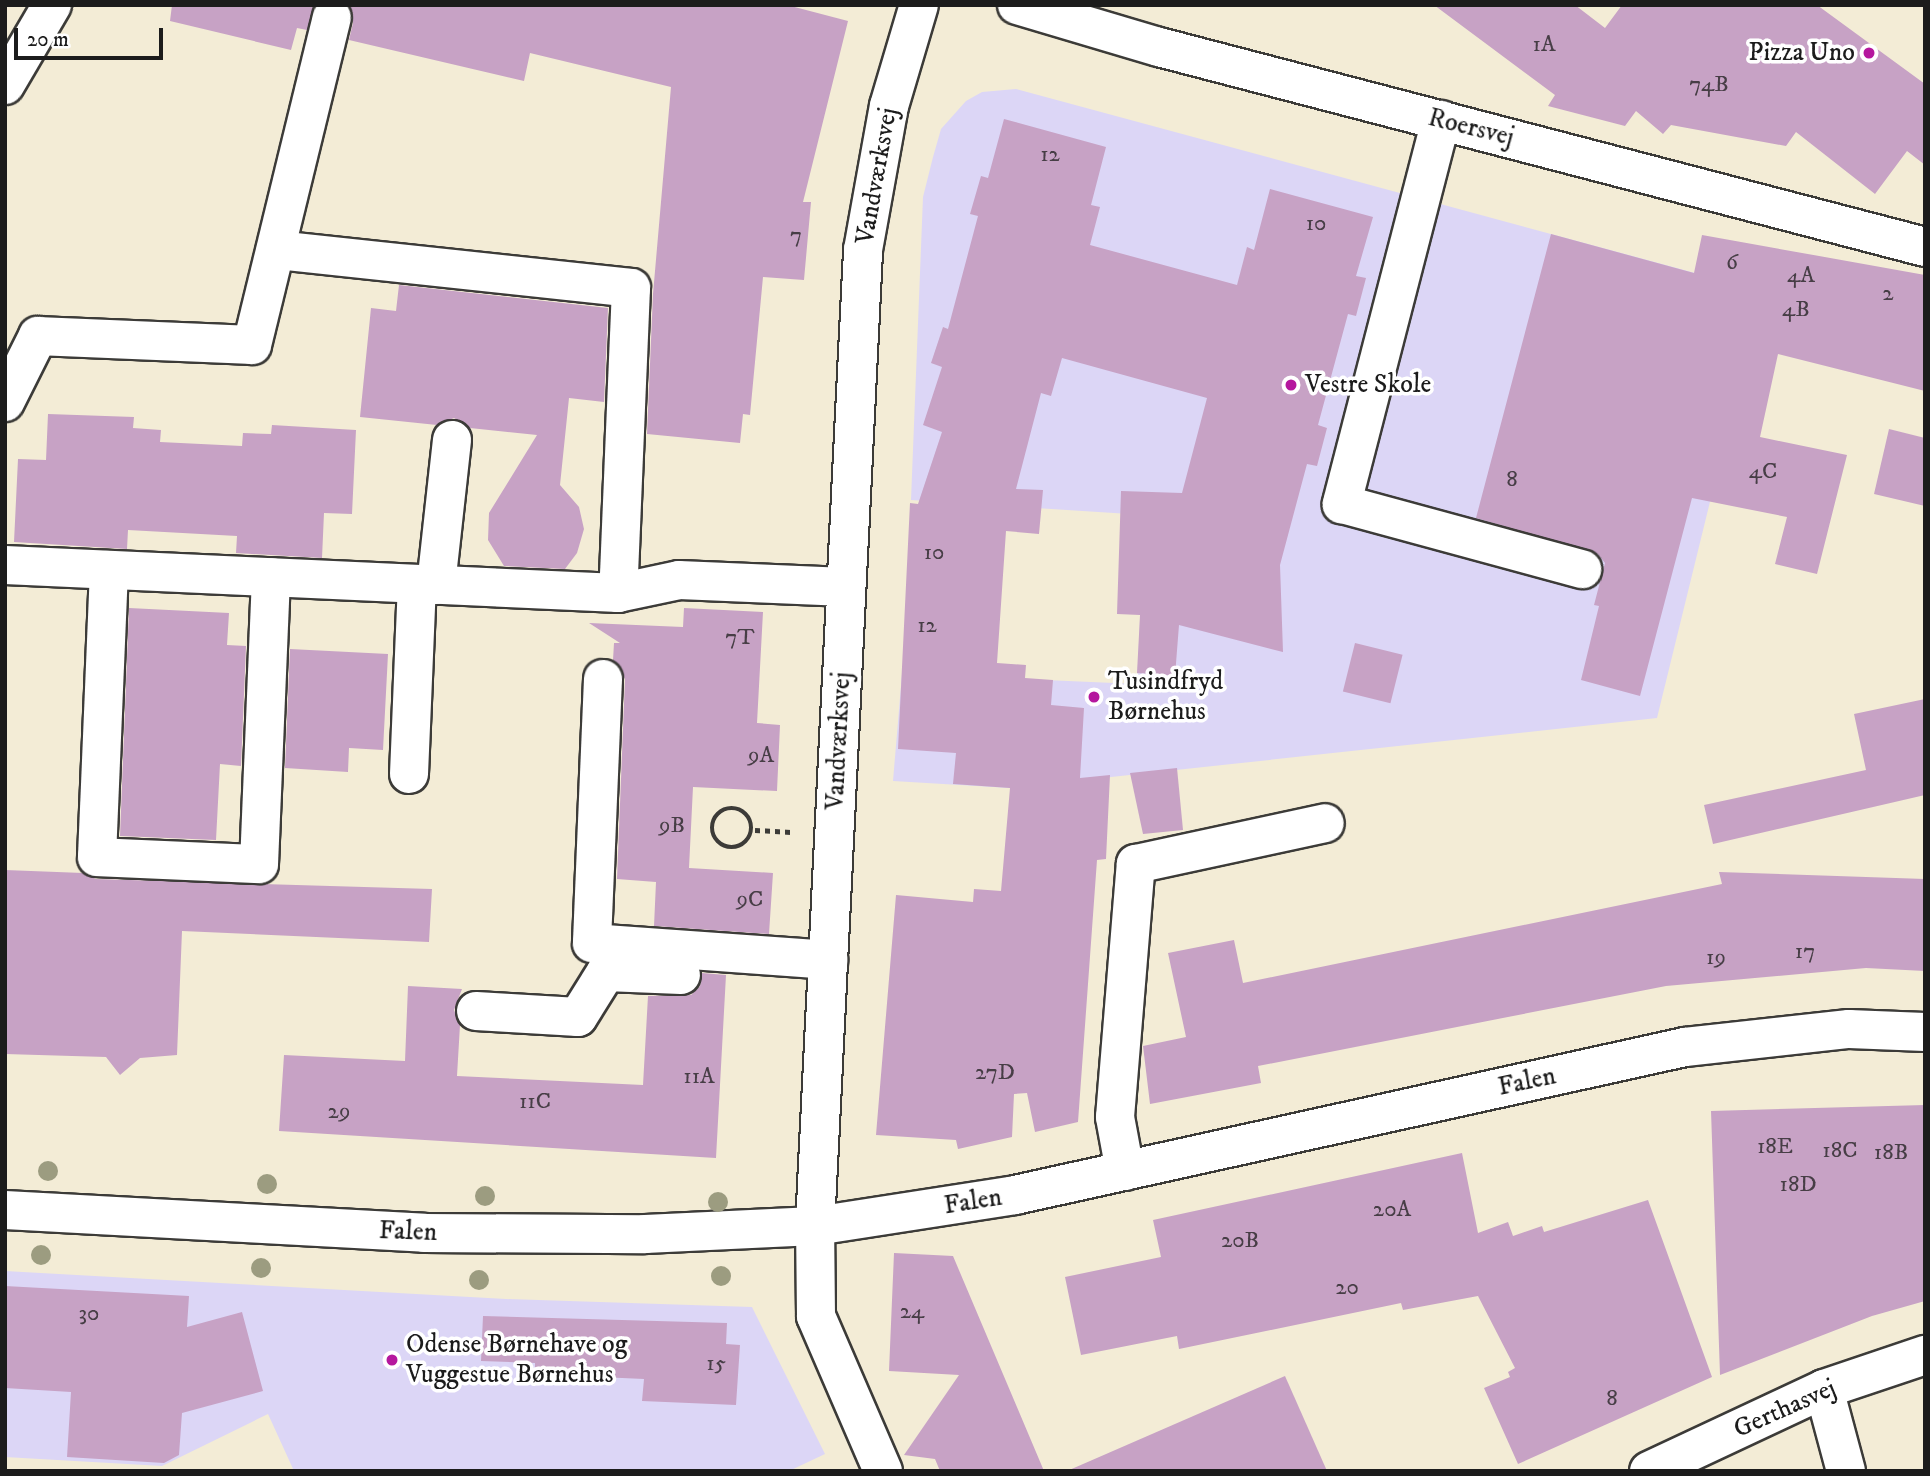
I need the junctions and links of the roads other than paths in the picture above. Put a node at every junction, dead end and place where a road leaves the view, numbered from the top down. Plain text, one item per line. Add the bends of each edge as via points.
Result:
1 (52, 5) edge
2 (919, 5) edge
3 (1017, 5) edge
4 (332, 18) dead end
5 (5, 85) edge
6 (1441, 120) junction
7 (1925, 247) edge
8 (276, 250) junction
9 (5, 402) edge
10 (452, 440) dead end
11 (5, 565) edge
12 (1582, 569) dead end
13 (109, 570) junction
14 (271, 577) junction
15 (427, 585) junction
16 (846, 587) junction
17 (618, 593) junction
18 (603, 678) dead end
19 (409, 774) dead end
20 (1325, 822) dead end
21 (827, 970) junction
22 (476, 1011) dead end
23 (1925, 1032) edge
24 (1125, 1171) junction
25 (5, 1210) edge
26 (815, 1226) junction
27 (1925, 1355) edge
28 (1824, 1389) junction
29 (883, 1471) edge
30 (1649, 1471) edge
31 (1846, 1471) edge

1 - 5 street
2 - 16 street, Vandværksvej via 889,106 863,250
3 - 6 street, Roersvej
4 - 8 street
6 - 7 street, Roersvej
6 - 12 street via 1342,504
8 - 9 street via 252,345 38,336
8 - 17 street via 631,288
10 - 15 street
11 - 13 street
13 - 14 street
13 - 14 street via 97,857 232,863 259,864
14 - 15 street
15 - 17 street
15 - 19 street
16 - 17 street via 679,580
16 - 21 street, Vandværksvej
18 - 21 street via 592,943
20 - 24 street via 1136,864 1115,1117
21 - 22 street via 606,972 578,1017
21 - 26 street, Vandværksvej
23 - 24 street, Falen via 1849,1029 1685,1047
24 - 26 street, Falen via 1015,1195
25 - 26 street, Falen via 424,1233 645,1234
26 - 29 street, Vandværksvej via 816,1316
27 - 28 street, Gerthasvej
28 - 30 street, Gerthasvej
28 - 31 street

